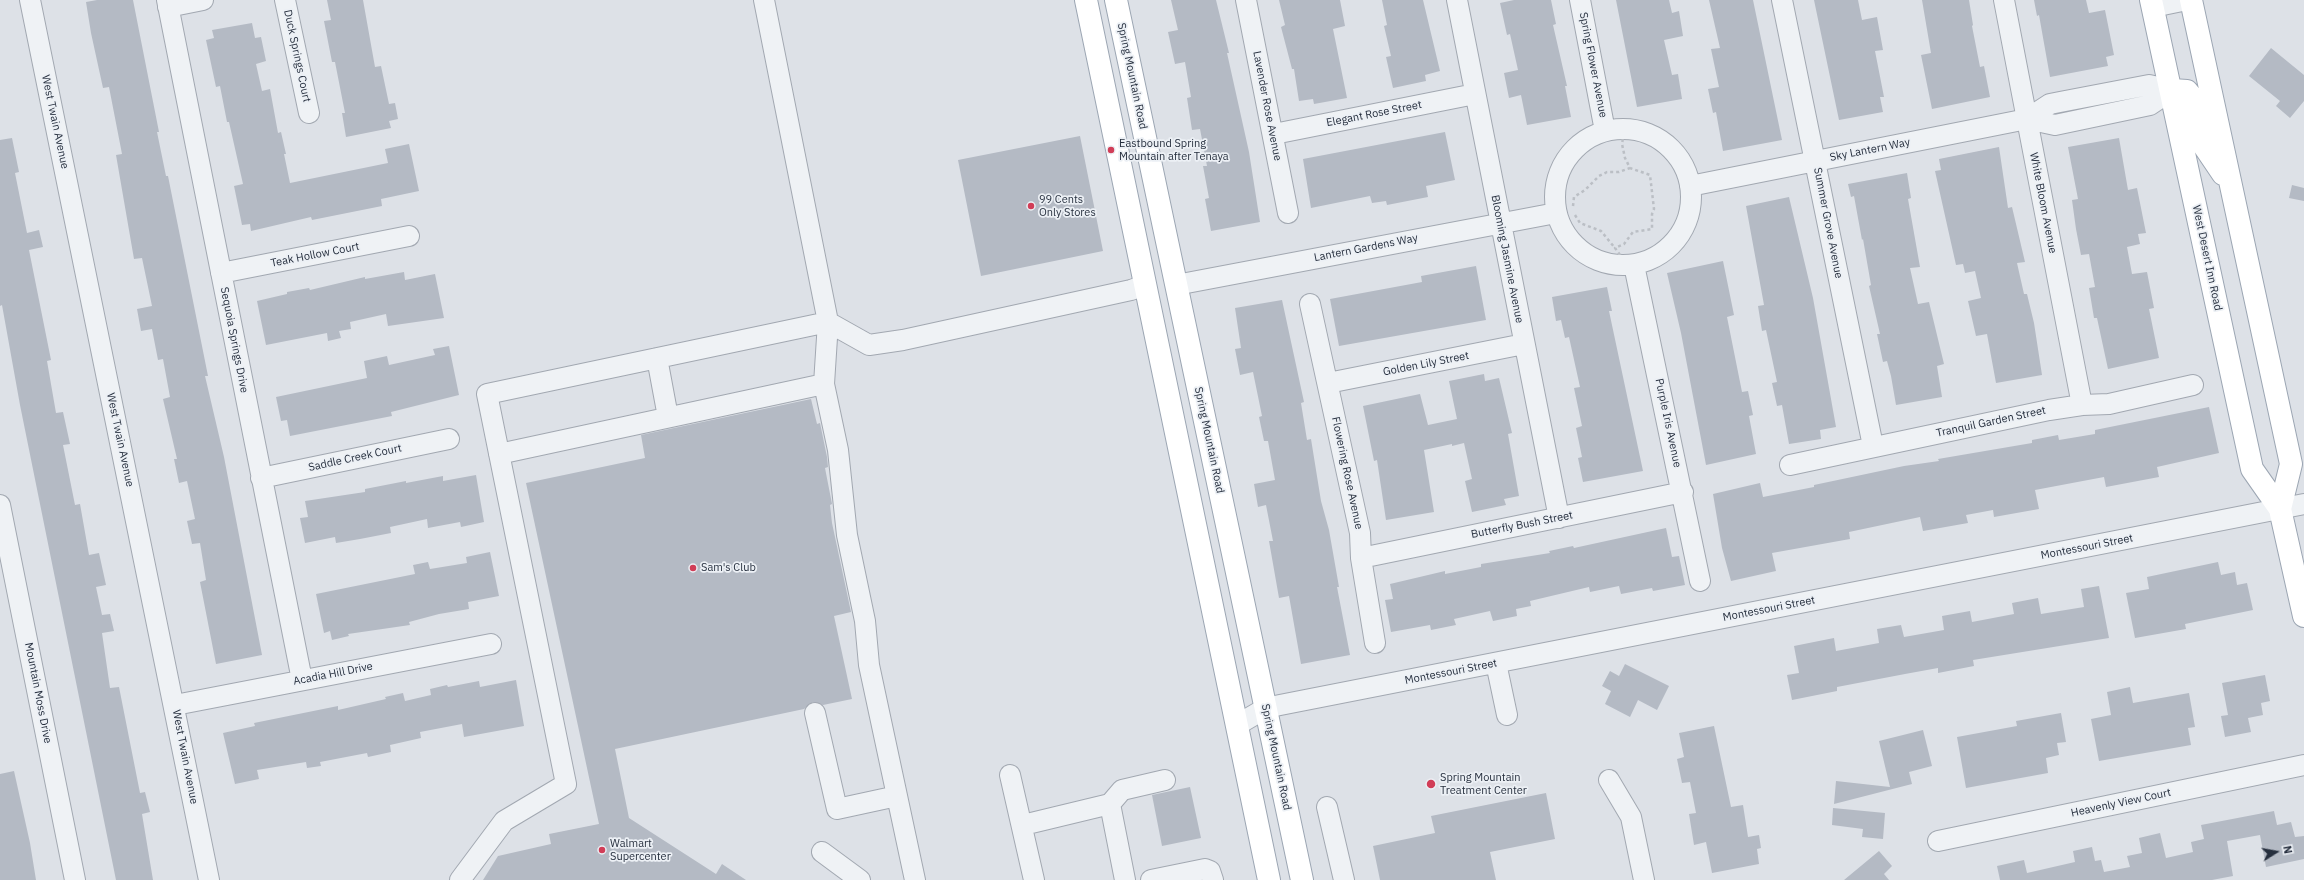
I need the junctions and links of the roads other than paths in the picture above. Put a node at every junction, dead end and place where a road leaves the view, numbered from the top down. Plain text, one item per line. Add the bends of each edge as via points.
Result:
1 (30, 0) edge
2 (203, 0) edge
3 (285, 0) edge
4 (764, 0) edge
5 (1086, 0) edge
6 (1116, 0) edge
7 (1246, 0) edge
8 (1457, 0) edge
9 (1580, 0) edge
10 (1782, 0) edge
11 (2004, 0) edge
12 (2186, 0) edge
13 (2191, 0) edge
14 (168, 3) edge
15 (2152, 3) edge
16 (2172, 90) junction
17 (1475, 94) junction
18 (1106, 99) junction
19 (309, 113) dead end
20 (2027, 119) junction
21 (1605, 131) junction
22 (1274, 134) junction
23 (1816, 161) junction
24 (2229, 183) junction
25 (1690, 186) junction
26 (1288, 213) dead end
27 (1556, 213) junction
28 (1500, 223) junction
29 (409, 236) dead end
30 (1623, 259) junction
31 (221, 273) junction
32 (1176, 284) junction
33 (1145, 285) junction
34 (1310, 304) dead end
35 (828, 322) junction
36 (1524, 344) junction
37 (657, 358) junction
38 (1328, 383) junction
39 (824, 384) junction
40 (2192, 385) dead end
41 (2082, 405) junction
42 (668, 417) junction
43 (1206, 422) junction
44 (450, 439) dead end
45 (1873, 446) junction
46 (499, 454) junction
47 (1790, 465) dead end
48 (261, 478) junction
49 (1683, 492) junction
50 (2304, 504) edge
51 (0, 505) edge
52 (2280, 509) junction
53 (1559, 518) junction
54 (1361, 558) junction
55 (1700, 581) dead end
56 (2304, 616) edge
57 (1375, 643) dead end
58 (491, 644) dead end
59 (1496, 663) junction
60 (302, 680) junction
61 (175, 705) junction
62 (1266, 708) junction
63 (815, 712) dead end
64 (1507, 715) dead end
65 (1237, 725) junction
66 (2304, 765) edge
67 (1010, 775) dead end
68 (1165, 780) dead end
69 (1609, 780) dead end
70 (897, 796) junction
71 (1110, 804) junction
72 (1327, 808) dead end
73 (1023, 825) junction
74 (1938, 841) dead end
75 (822, 852) dead end
76 (75, 880) edge
77 (209, 880) edge
78 (460, 880) edge
79 (860, 880) edge
80 (914, 880) edge
81 (1034, 880) edge
82 (1125, 880) edge
83 (1150, 880) edge
84 (1213, 880) edge
85 (1269, 880) edge
86 (1302, 880) edge
87 (1344, 880) edge
88 (1644, 880) edge

1 - 61 street, West Twain Avenue
2 - 14 street
3 - 19 street, Duck Springs Court
4 - 35 street
5 - 18 main road
6 - 32 main road, Spring Mountain Road
7 - 22 street, Lavender Rose Avenue
8 - 17 street, Blooming Jasmine Avenue
9 - 21 street, Spring Flower Avenue
10 - 23 street, Summer Grove Avenue
11 - 20 street, White Bloom Avenue
12 - 15 street
13 - 24 main road, West Desert Inn Road
14 - 31 street, Sequoia Springs Drive
15 - 16 main road, West Desert Inn Road
16 - 20 street, Sky Lantern Way via 2150,105 2055,125
16 - 24 main road via 2187,91 2191,96 2200,140
16 - 52 main road, West Desert Inn Road via 2252,469
17 - 22 street, Elegant Rose Street
17 - 28 street, Blooming Jasmine Avenue
18 - 32 main road via 1135,170 1159,271
18 - 33 main road
20 - 23 street, Sky Lantern Way
20 - 41 street, White Bloom Avenue
21 - 25 street via 1625,129 1650,134 1669,147 1683,165
21 - 27 street via 1586,140 1567,159 1560,171 1554,192
22 - 26 street, Lavender Rose Avenue
23 - 25 street, Sky Lantern Way
23 - 45 street, Summer Grove Avenue
24 - 52 main road, West Desert Inn Road via 2290,464
25 - 30 street via 1690,208 1684,228 1671,246 1654,258
27 - 28 street, Lantern Gardens Way
27 - 30 street via 1564,232 1577,248 1594,259
28 - 32 street, Lantern Gardens Way
28 - 36 street, Blooming Jasmine Avenue
29 - 31 street, Teak Hollow Court
30 - 49 street, Purple Iris Avenue
31 - 48 street, Sequoia Springs Drive
32 - 43 main road, Spring Mountain Road
33 - 35 street via 903,340 869,345
33 - 43 main road via 1162,304
33 - 65 main road
34 - 38 street, Flowering Rose Avenue
35 - 37 street
35 - 39 street
36 - 38 street, Golden Lily Street
36 - 53 street, Blooming Jasmine Avenue
37 - 42 street
37 - 46 street via 486,394
38 - 54 street, Flowering Rose Avenue via 1360,533
39 - 42 street
39 - 70 street via 838,450 848,536 865,621 869,665
40 - 41 street, Tranquil Garden Street via 2109,404
41 - 45 street, Tranquil Garden Street
42 - 46 street
43 - 62 main road, Spring Mountain Road
44 - 48 street, Saddle Creek Court
45 - 47 street, Tranquil Garden Street
46 - 78 street via 566,784 504,821
48 - 60 street, Sequoia Springs Drive
49 - 53 street, Butterfly Bush Street
49 - 55 street, Purple Iris Avenue
50 - 52 street, Montessouri Street
51 - 76 street, Mountain Moss Drive
52 - 56 main road, West Desert Inn Road
52 - 59 street, Montessouri Street
53 - 54 street, Butterfly Bush Street
54 - 57 street, Flowering Rose Avenue
58 - 60 street, Acadia Hill Drive
59 - 62 street, Montessouri Street
59 - 64 street
60 - 61 street, Acadia Hill Drive
61 - 77 street, West Twain Avenue
62 - 65 street, Montessouri Street
62 - 86 main road, Spring Mountain Road
63 - 70 street via 837,808
65 - 85 main road
66 - 74 street, Heavenly View Court
67 - 73 street
68 - 71 street via 1122,790
69 - 88 street via 1631,817
70 - 80 street
71 - 73 street
71 - 82 street
72 - 87 street
73 - 81 street
75 - 79 street
83 - 84 street via 1205,869 1210,871

